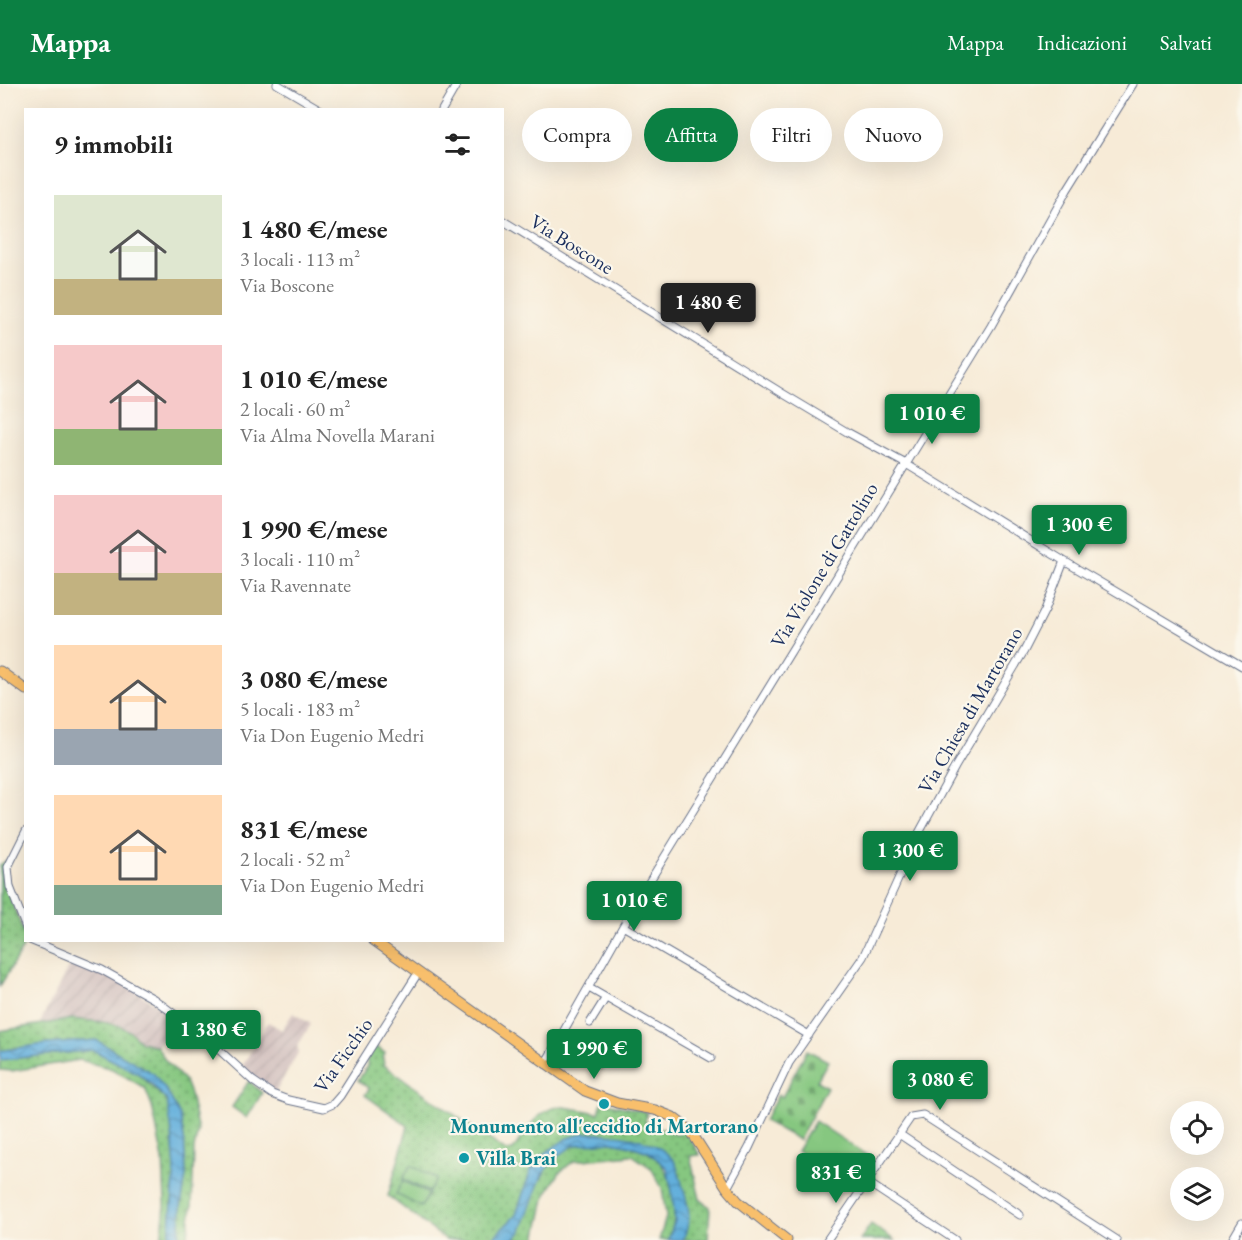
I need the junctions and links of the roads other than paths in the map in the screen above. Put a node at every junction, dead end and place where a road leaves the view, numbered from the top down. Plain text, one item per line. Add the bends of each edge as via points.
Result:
1 (277, 84) edge
2 (457, 84) edge
3 (1132, 84) edge
4 (318, 108) edge
5 (443, 108) edge
6 (504, 221) edge
7 (906, 464) junction
8 (1064, 561) junction
9 (1242, 666) edge
10 (0, 671) edge
11 (24, 689) edge
12 (24, 835) edge
13 (24, 923) edge
14 (623, 926) junction
15 (35, 942) edge
16 (376, 942) edge
17 (418, 973) junction
18 (589, 988) junction
19 (605, 999) junction
20 (590, 1023) dead end
21 (809, 1035) junction
22 (711, 1058) dead end
23 (544, 1064) junction
24 (899, 1134) junction
25 (867, 1182) junction
26 (727, 1188) junction
27 (1020, 1215) dead end
28 (1242, 1223) edge
29 (787, 1240) edge
30 (827, 1240) edge
31 (955, 1240) edge
32 (1117, 1240) edge
33 (1232, 1240) edge

1 - 4 street
2 - 5 street
3 - 7 street, Via Violone di Gattolino
6 - 7 street, Via Boscone via 772,387
7 - 8 street, Via Boscone
7 - 14 street, Via Violone di Gattolino
8 - 9 street, Via Boscone
8 - 21 street, Via Chiesa di Martorano via 1024,651 919,833 863,957
10 - 11 main road
12 - 13 street via 8,867 10,887
14 - 18 street, Via Violone di Gattolino
14 - 21 street
15 - 17 street, Via Ficchio via 102,970 154,999 272,1094 324,1108 340,1096
16 - 17 main road
17 - 23 main road
18 - 19 street
18 - 23 street, Via Violone di Gattolino
19 - 20 street
19 - 22 street
21 - 26 street, Via Chiesa di Martorano via 789,1063
23 - 26 main road via 585,1091 673,1117 690,1130
24 - 25 street
24 - 27 street
24 - 32 street via 911,1117 923,1115
25 - 30 street
25 - 31 street
26 - 29 main road
28 - 33 street

